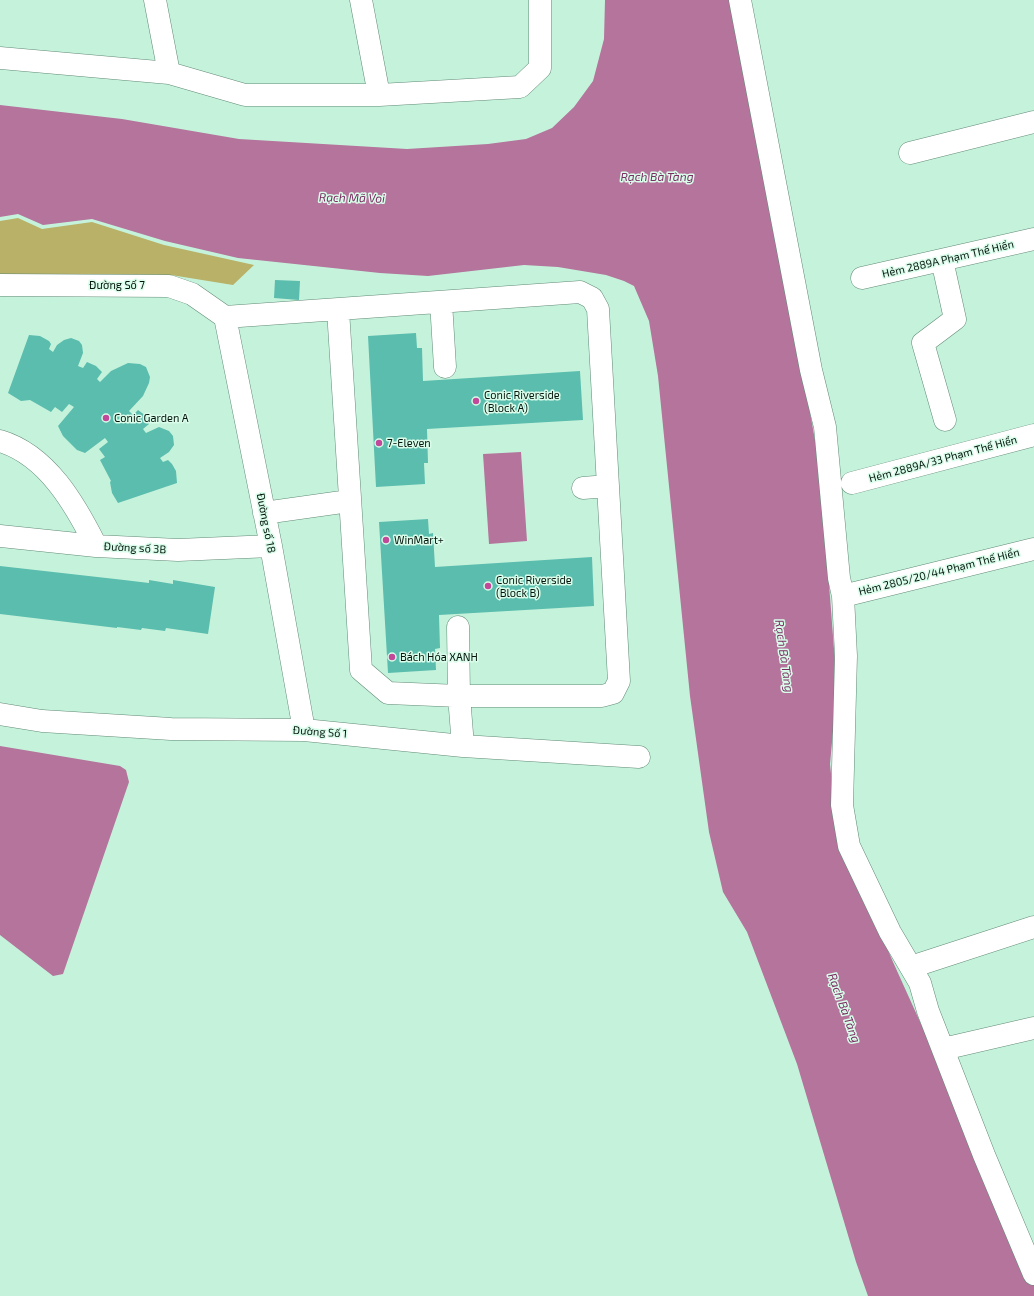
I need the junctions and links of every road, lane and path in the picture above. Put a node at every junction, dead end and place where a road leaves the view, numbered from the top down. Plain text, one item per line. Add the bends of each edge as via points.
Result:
1 (155, 0) edge
2 (361, 0) edge
3 (540, 0) edge
4 (740, 0) edge
5 (0, 58) edge
6 (169, 73) junction
7 (379, 95) junction
8 (1034, 122) edge
9 (910, 153) dead end
10 (1034, 239) edge
11 (942, 260) junction
12 (862, 278) dead end
13 (0, 286) edge
14 (441, 302) junction
15 (338, 310) junction
16 (225, 317) junction
17 (445, 367) dead end
18 (945, 420) dead end
19 (1034, 435) edge
20 (0, 441) edge
21 (852, 483) dead end
22 (608, 486) junction
23 (583, 488) dead end
24 (349, 501) junction
25 (264, 513) junction
26 (0, 536) edge
27 (96, 546) junction
28 (271, 546) junction
29 (1034, 549) edge
30 (843, 596) junction
31 (458, 627) dead end
32 (459, 696) junction
33 (0, 714) edge
34 (304, 730) junction
35 (463, 746) junction
36 (639, 757) dead end
37 (1034, 927) edge
38 (911, 967) junction
39 (1034, 1028) edge
40 (943, 1049) junction
41 (1034, 1274) edge

1 - 6 street
2 - 7 street
3 - 7 street via 540,68 520,87
4 - 30 street via 811,370 825,427 839,578
5 - 6 street
6 - 7 street via 245,95
8 - 9 street
10 - 11 street, Hẻm 2889A Phạm Thế Hiển
11 - 12 street, Hẻm 2889A Phạm Thế Hiển
11 - 18 street via 955,318 924,343
13 - 16 street, Đường Số 7 via 169,286 192,294
14 - 15 street
14 - 17 street
14 - 22 street via 580,292 592,298 598,309
15 - 16 street
15 - 24 street
16 - 25 street, Đường số 18
19 - 21 street, Hẻm 2889A/33 Phạm Thế Hiển
20 - 27 street via 13,445 40,465 66,493
22 - 23 street
22 - 32 street via 619,681 613,693 602,696
24 - 25 street
24 - 32 street via 361,670 388,693
25 - 28 street, Đường số 18
26 - 27 street, Đường số 3B
27 - 28 street, Đường số 3B via 178,550
28 - 34 street, Đường số 18
29 - 30 street, Hẻm 2805/20/44 Phạm Thế Hiển
30 - 38 street via 846,656 842,805 848,839 890,932
31 - 32 street
32 - 35 street
33 - 34 street, Đường Số 1 via 42,721 171,729
34 - 35 street, Đường Số 1
35 - 36 street, Đường Số 1
37 - 38 street
38 - 40 street via 920,983
39 - 40 street
40 - 41 street

